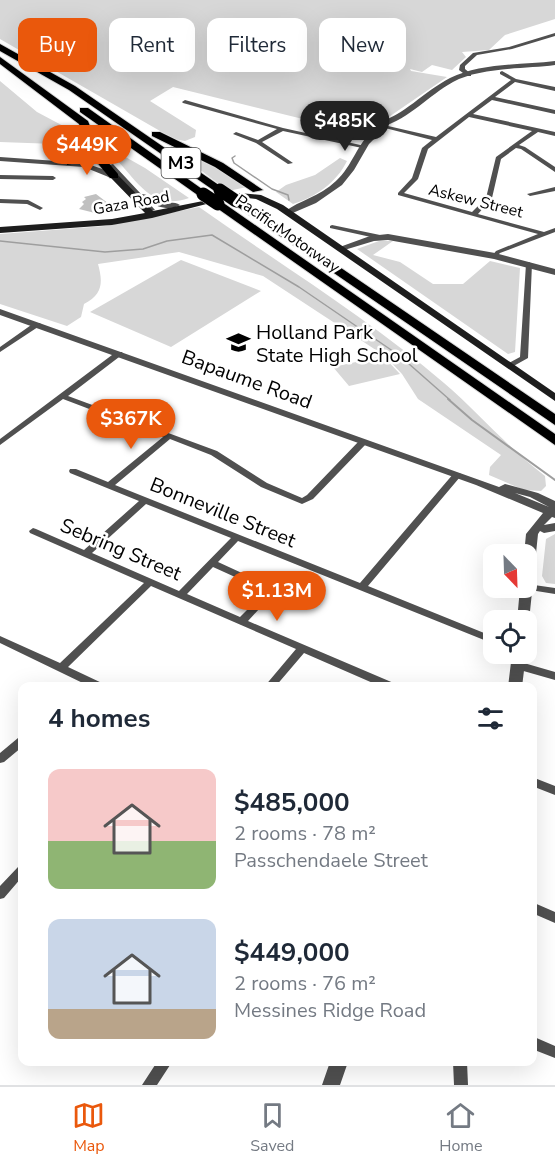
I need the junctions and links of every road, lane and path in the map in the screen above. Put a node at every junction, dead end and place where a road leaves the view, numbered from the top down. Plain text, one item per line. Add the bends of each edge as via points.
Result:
1 (555, 34) edge
2 (543, 38) junction
3 (555, 45) edge
4 (0, 47) edge
5 (0, 58) edge
6 (555, 63) edge
7 (501, 72) junction
8 (469, 75) junction
9 (514, 80) junction
10 (555, 88) edge
11 (492, 98) junction
12 (185, 102) dead end
13 (106, 112) junction
14 (555, 112) edge
15 (469, 115) junction
16 (384, 127) junction
17 (282, 129) junction
18 (537, 130) junction
19 (236, 134) dead end
20 (555, 134) edge
21 (437, 140) junction
22 (258, 142) junction
23 (362, 146) junction
24 (514, 146) junction
25 (94, 149) junction
26 (0, 159) edge
27 (69, 163) junction
28 (103, 164) junction
29 (290, 164) dead end
30 (555, 170) edge
31 (114, 176) junction
32 (0, 177) edge
33 (57, 178) dead end
34 (134, 189) junction
35 (555, 189) edge
36 (257, 190) junction
37 (530, 194) dead end
38 (239, 198) junction
39 (0, 201) edge
40 (140, 203) junction
41 (176, 205) junction
42 (40, 208) dead end
43 (284, 209) junction
44 (150, 213) junction
45 (474, 214) junction
46 (111, 218) junction
47 (43, 227) junction
48 (332, 227) dead end
49 (0, 230) edge
50 (555, 230) edge
51 (544, 234) junction
52 (380, 237) junction
53 (341, 248) junction
54 (495, 256) junction
55 (529, 264) junction
56 (555, 271) edge
57 (0, 312) edge
58 (37, 325) junction
59 (0, 350) edge
60 (119, 354) junction
61 (510, 366) junction
62 (62, 396) junction
63 (555, 398) edge
64 (555, 421) edge
65 (169, 436) junction
66 (363, 441) junction
67 (555, 441) edge
68 (0, 443) edge
69 (73, 471) dead end
70 (457, 475) junction
71 (480, 483) junction
72 (109, 485) junction
73 (145, 500) junction
74 (529, 503) junction
75 (554, 511) edge
76 (544, 529) edge
77 (33, 531) dead end
78 (237, 537) junction
79 (533, 544) edge
80 (86, 553) junction
81 (212, 563) junction
82 (150, 582) junction
83 (361, 588) junction
84 (537, 588) edge
85 (555, 591) edge
86 (182, 595) junction
87 (241, 622) junction
88 (483, 637) edge
89 (0, 639) edge
90 (302, 648) junction
91 (517, 664) edge
92 (529, 664) edge
93 (61, 668) junction
94 (555, 676) edge
95 (90, 682) edge
96 (273, 682) edge
97 (380, 682) edge
98 (516, 682) edge
99 (18, 747) edge
100 (0, 759) edge
101 (537, 783) edge
102 (555, 791) edge
103 (18, 874) edge
104 (0, 894) edge
105 (537, 909) edge
106 (555, 918) edge
107 (537, 1044) edge
108 (555, 1052) edge
109 (162, 1066) edge
110 (338, 1066) edge
111 (460, 1066) edge
112 (149, 1085) edge
113 (331, 1085) edge
114 (461, 1085) edge

1 - 2 street
2 - 3 street
2 - 8 street via 501,51 475,54 462,66
4 - 13 highway, Pacific Motorway / M3
5 - 25 highway via 84,123
5 - 67 highway, Pacific Motorway / M3, bridge via 55,90
6 - 7 street
7 - 8 street
7 - 9 street
8 - 16 street via 450,81
9 - 10 street
9 - 11 street
11 - 14 street
11 - 15 street
12 - 17 street
13 - 36 highway via 121,114 219,165
13 - 38 highway, Pacific Motorway / M3, bridge via 220,190
15 - 18 street
15 - 21 street
16 - 21 street
16 - 23 street
17 - 22 street
17 - 23 street
18 - 20 street
18 - 24 street
19 - 22 street
21 - 45 street, Askew Street via 423,152 415,179 400,194
22 - 29 street
23 - 43 street via 345,177 308,205
24 - 30 street
24 - 45 street via 498,158 489,198
25 - 27 highway via 89,158
25 - 28 highway
26 - 27 street
27 - 28 street
27 - 31 street via 92,166
28 - 31 highway
28 - 34 street via 114,168
31 - 40 main road
32 - 33 street
34 - 41 street via 160,204
34 - 44 street
35 - 37 street
36 - 38 main road, Gaza Road
36 - 41 main road, Gaza Road
36 - 43 main road
38 - 43 main road via 261,198
38 - 44 main road, Gaza Road
38 - 64 highway, Pacific Motorway / M3
39 - 42 street via 28,202
40 - 44 main road
40 - 46 main road
41 - 44 main road, Gaza Road
43 - 53 main road
44 - 46 main road, Gaza Road
44 - 47 main road, Gaza Road via 106,223
45 - 51 street, Askew Street
46 - 47 main road, Gaza Road
47 - 49 main road, Gaza Road
48 - 52 street
50 - 51 street
51 - 54 street
52 - 53 street
52 - 54 street
53 - 61 main road
54 - 55 street
55 - 56 street
55 - 61 street via 524,358
57 - 58 street, Bapaume Road
58 - 59 street
58 - 60 street, Bapaume Road
60 - 62 street
60 - 66 street, Bapaume Road
61 - 63 main road
62 - 65 street
62 - 68 street
65 - 66 street via 217,454 264,485 302,501
65 - 72 street
66 - 70 street, Bapaume Road
69 - 72 street, Bonneville Street
70 - 71 street, Bapaume Road
70 - 83 street
71 - 74 street, Bapaume Road
71 - 75 street, Bapaume Road via 521,491
72 - 73 street, Bonneville Street
73 - 78 street, Bonneville Street
73 - 80 street
74 - 75 street, Bapaume Road
74 - 76 street
75 - 76 street
76 - 79 street
77 - 80 street, Sebring Street
78 - 81 street
78 - 83 street, Bonneville Street
80 - 82 street, Sebring Street
81 - 86 street
81 - 87 street via 269,589 268,595
82 - 86 street, Sebring Street
82 - 93 street
83 - 88 street, Bonneville Street
84 - 85 street
86 - 87 street, Sebring Street
87 - 90 street, Sebring Street
89 - 93 street
90 - 96 street
90 - 97 street, Sebring Street
91 - 98 street
92 - 94 street
93 - 95 street
99 - 100 street
101 - 102 street
103 - 104 street
105 - 106 street
107 - 108 street
109 - 112 street
110 - 113 street
111 - 114 street

